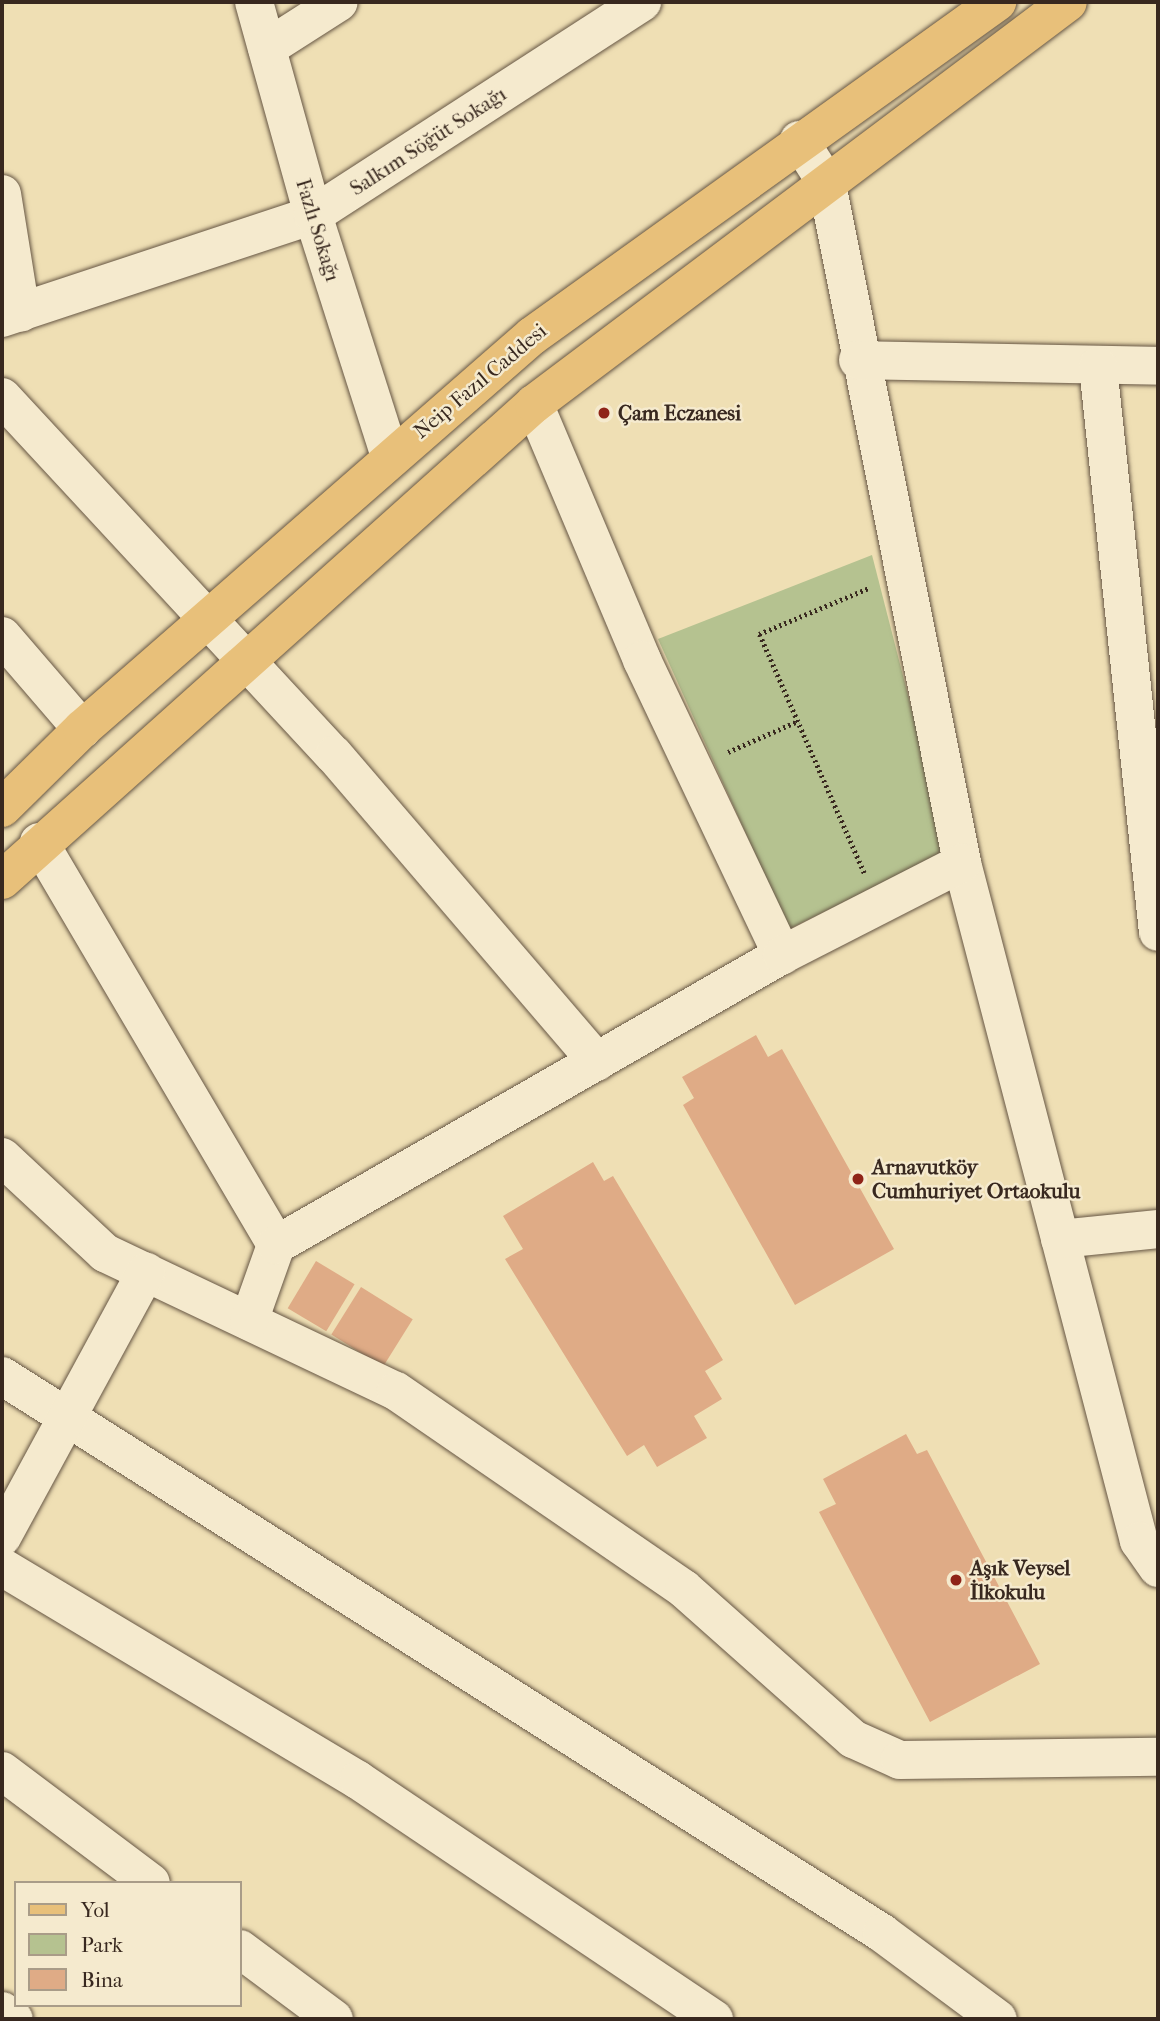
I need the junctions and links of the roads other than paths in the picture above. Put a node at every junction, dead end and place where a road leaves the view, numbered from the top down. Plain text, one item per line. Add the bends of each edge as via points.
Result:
1 (254, 2) edge
2 (339, 2) edge
3 (642, 2) edge
4 (1068, 2) edge
5 (982, 5) edge
6 (267, 48) junction
7 (799, 140) junction
8 (827, 184) junction
9 (2, 194) edge
10 (313, 215) junction
11 (11, 315) edge
12 (858, 360) junction
13 (1098, 366) junction
14 (1158, 366) edge
15 (2, 397) edge
16 (534, 404) junction
17 (390, 456) junction
18 (205, 622) junction
19 (2, 636) edge
20 (243, 660) junction
21 (82, 729) junction
22 (2, 808) edge
23 (39, 842) junction
24 (962, 863) junction
25 (2, 880) edge
26 (1158, 932) edge
27 (782, 955) junction
28 (597, 1062) junction
29 (2, 1157) edge
30 (1158, 1229) edge
31 (1060, 1239) junction
32 (276, 1245) junction
33 (146, 1272) junction
34 (249, 1321) junction
35 (2, 1376) edge
36 (71, 1415) junction
37 (2, 1537) edge
38 (2, 1567) edge
39 (1158, 1568) edge
40 (1158, 1758) edge
41 (2, 1771) edge
42 (148, 1881) edge
43 (242, 1950) edge
44 (2, 2011) edge
45 (14, 2019) edge
46 (334, 2019) edge
47 (714, 2019) edge
48 (998, 2019) edge

1 - 6 street, Fazlı Sokağı
2 - 6 street
3 - 10 street, Salkım Söğüt Sokağı
4 - 8 main road
5 - 7 main road, Neip Fazıl Caddesi
6 - 10 street, Fazlı Sokağı
7 - 8 street
7 - 17 main road, Neip Fazıl Caddesi via 532,336
8 - 12 street
8 - 16 main road
9 - 11 street
10 - 11 street, Salkım Söğüt Sokağı
10 - 17 street, Fazlı Sokağı
12 - 13 street
12 - 24 street
13 - 14 street
13 - 26 street
15 - 18 street
16 - 20 main road
16 - 27 street via 693,767
17 - 18 main road, Neip Fazıl Caddesi
18 - 20 street
18 - 21 main road, Neip Fazıl Caddesi
19 - 21 street
20 - 23 main road
20 - 28 street via 334,755
21 - 22 main road, Neip Fazıl Caddesi
23 - 25 main road
23 - 32 street
24 - 27 street
24 - 31 street
27 - 28 street
28 - 32 street
29 - 33 street via 105,1253
30 - 31 street
31 - 39 street via 1139,1541
32 - 34 street
33 - 34 street
33 - 36 street
34 - 40 street via 396,1391 684,1589 853,1739 900,1760
35 - 36 street
36 - 37 street
36 - 48 street via 882,1933
38 - 47 street via 358,1780
41 - 42 street
43 - 46 street
44 - 45 street

